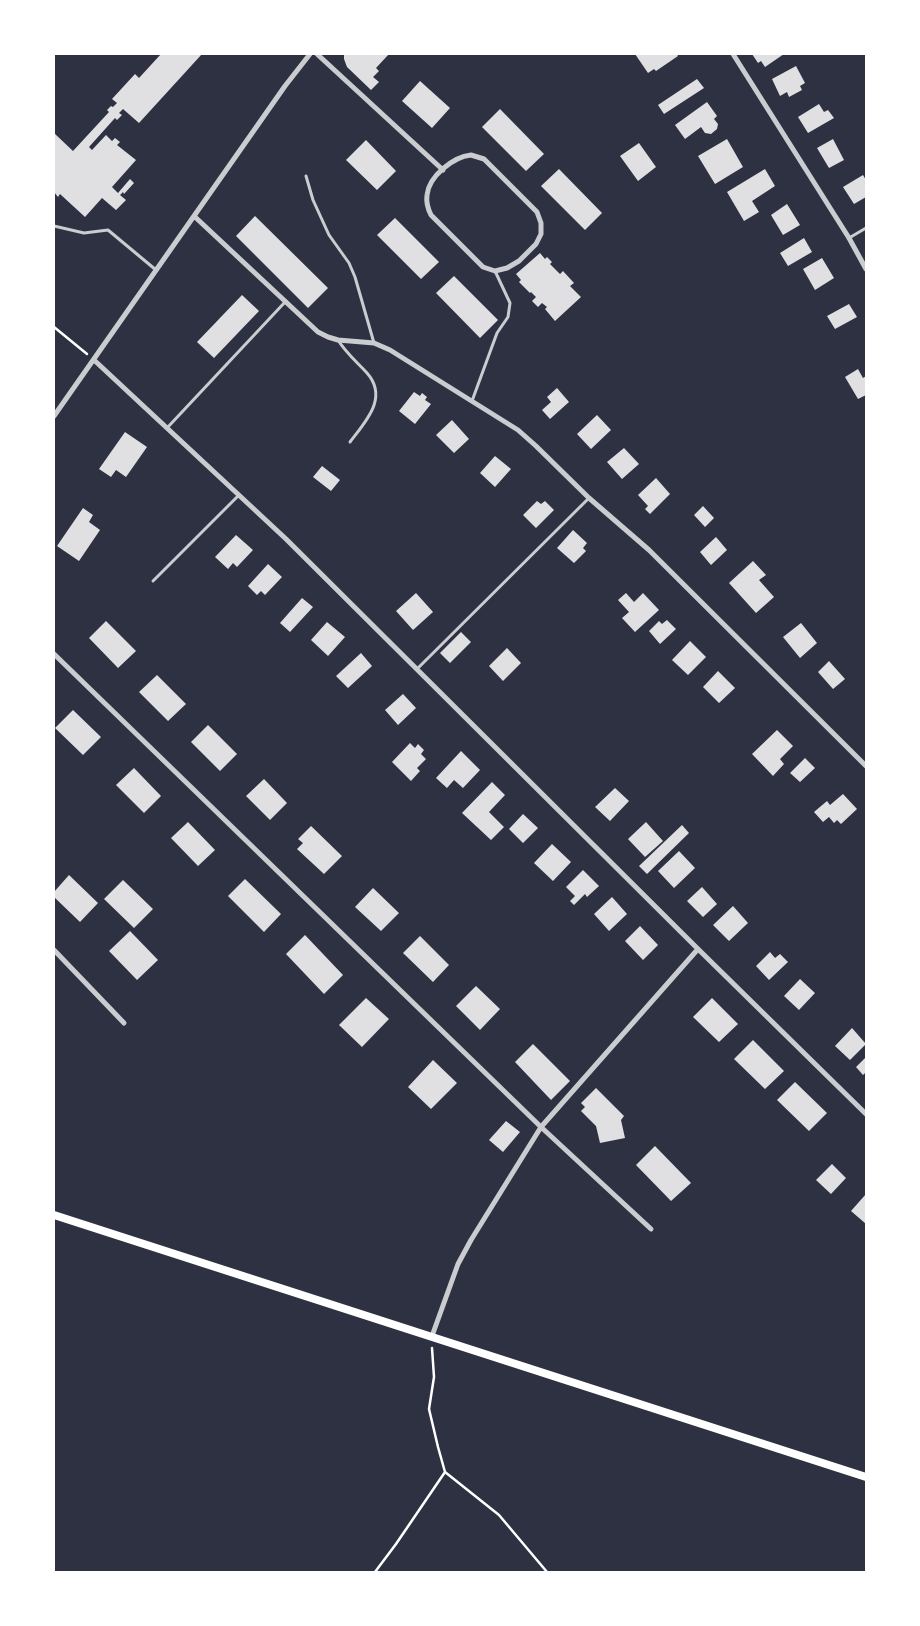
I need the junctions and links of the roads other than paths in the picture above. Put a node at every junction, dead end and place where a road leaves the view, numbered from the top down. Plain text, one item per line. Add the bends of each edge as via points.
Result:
1 (310, 54) edge
2 (317, 54) edge
3 (733, 54) edge
4 (443, 170) junction
5 (306, 176) dead end
6 (194, 216) junction
7 (54, 226) edge
8 (866, 228) edge
9 (849, 238) junction
10 (866, 269) edge
11 (156, 271) junction
12 (495, 271) junction
13 (286, 301) junction
14 (338, 340) junction
15 (374, 343) junction
16 (94, 360) junction
17 (472, 401) junction
18 (54, 416) edge
19 (167, 428) junction
20 (350, 442) dead end
21 (239, 495) junction
22 (589, 498) junction
23 (154, 581) dead end
24 (54, 654) edge
25 (416, 670) junction
26 (866, 766) edge
27 (698, 949) junction
28 (54, 950) edge
29 (124, 1023) dead end
30 (866, 1114) edge
31 (541, 1128) junction
32 (54, 1215) edge
33 (651, 1229) dead end
34 (432, 1336) junction
35 (866, 1477) edge

1 - 6 street
2 - 4 street
3 - 9 street
4 - 12 street via 432,181 427,194 431,215 483,267
4 - 12 street via 462,156 484,159 537,212 541,234 536,244 518,261
5 - 15 lane via 329,235 355,277
6 - 11 street
6 - 13 street
7 - 11 lane via 84,233 108,230
8 - 9 lane
9 - 10 street
11 - 16 street
12 - 17 lane via 510,303 508,317 497,334
13 - 14 street via 318,332
13 - 19 lane
14 - 15 street
14 - 20 lane via 345,352 368,374 376,399 371,414
15 - 17 street
16 - 18 street
16 - 19 street
17 - 22 street via 518,430
19 - 21 street
21 - 23 lane
21 - 25 street
22 - 25 lane
22 - 26 street via 648,550
24 - 31 street
25 - 27 street
27 - 30 street
27 - 31 street
28 - 29 street
31 - 33 street
31 - 34 street via 458,1264
32 - 34 main road
34 - 35 main road

